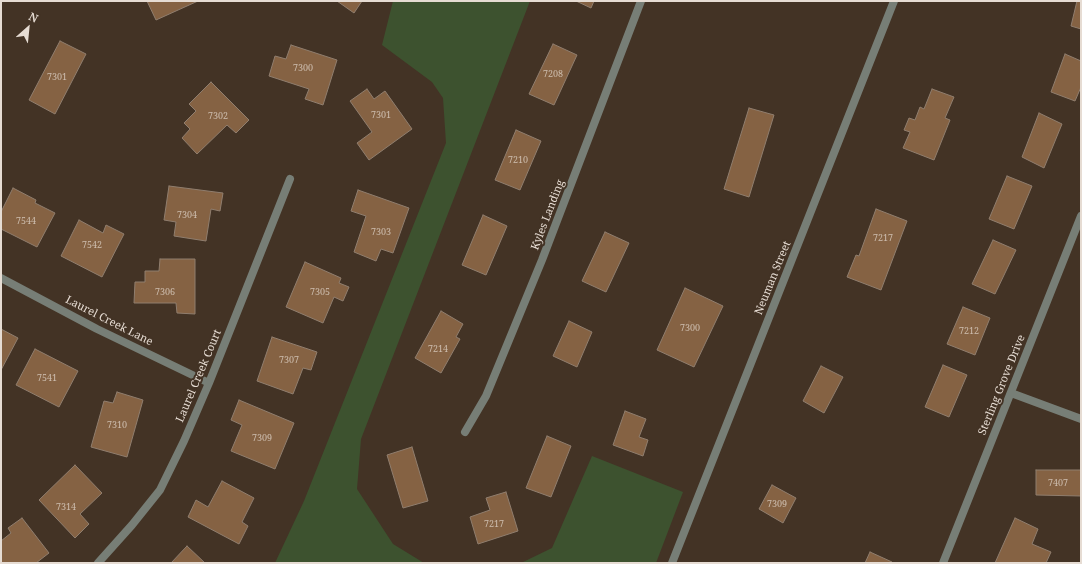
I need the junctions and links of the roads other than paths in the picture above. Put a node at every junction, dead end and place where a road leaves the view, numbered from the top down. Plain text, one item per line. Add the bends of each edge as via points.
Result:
1 (641, 1) edge
2 (894, 1) edge
3 (290, 179) dead end
4 (1081, 216) edge
5 (1, 278) edge
6 (209, 383) junction
7 (1011, 392) junction
8 (1081, 419) edge
9 (465, 432) dead end
10 (98, 563) edge
11 (672, 563) edge
12 (943, 563) edge

1 - 9 street, Kyles Landing via 536,274 486,396
2 - 11 street, Neuman Street
3 - 6 street, Laurel Creek Court
4 - 7 street, Sterling Grove Drive
5 - 6 street, Laurel Creek Lane via 97,329
6 - 10 street, Laurel Creek Court via 160,490
7 - 8 street
7 - 12 street, Sterling Grove Drive

